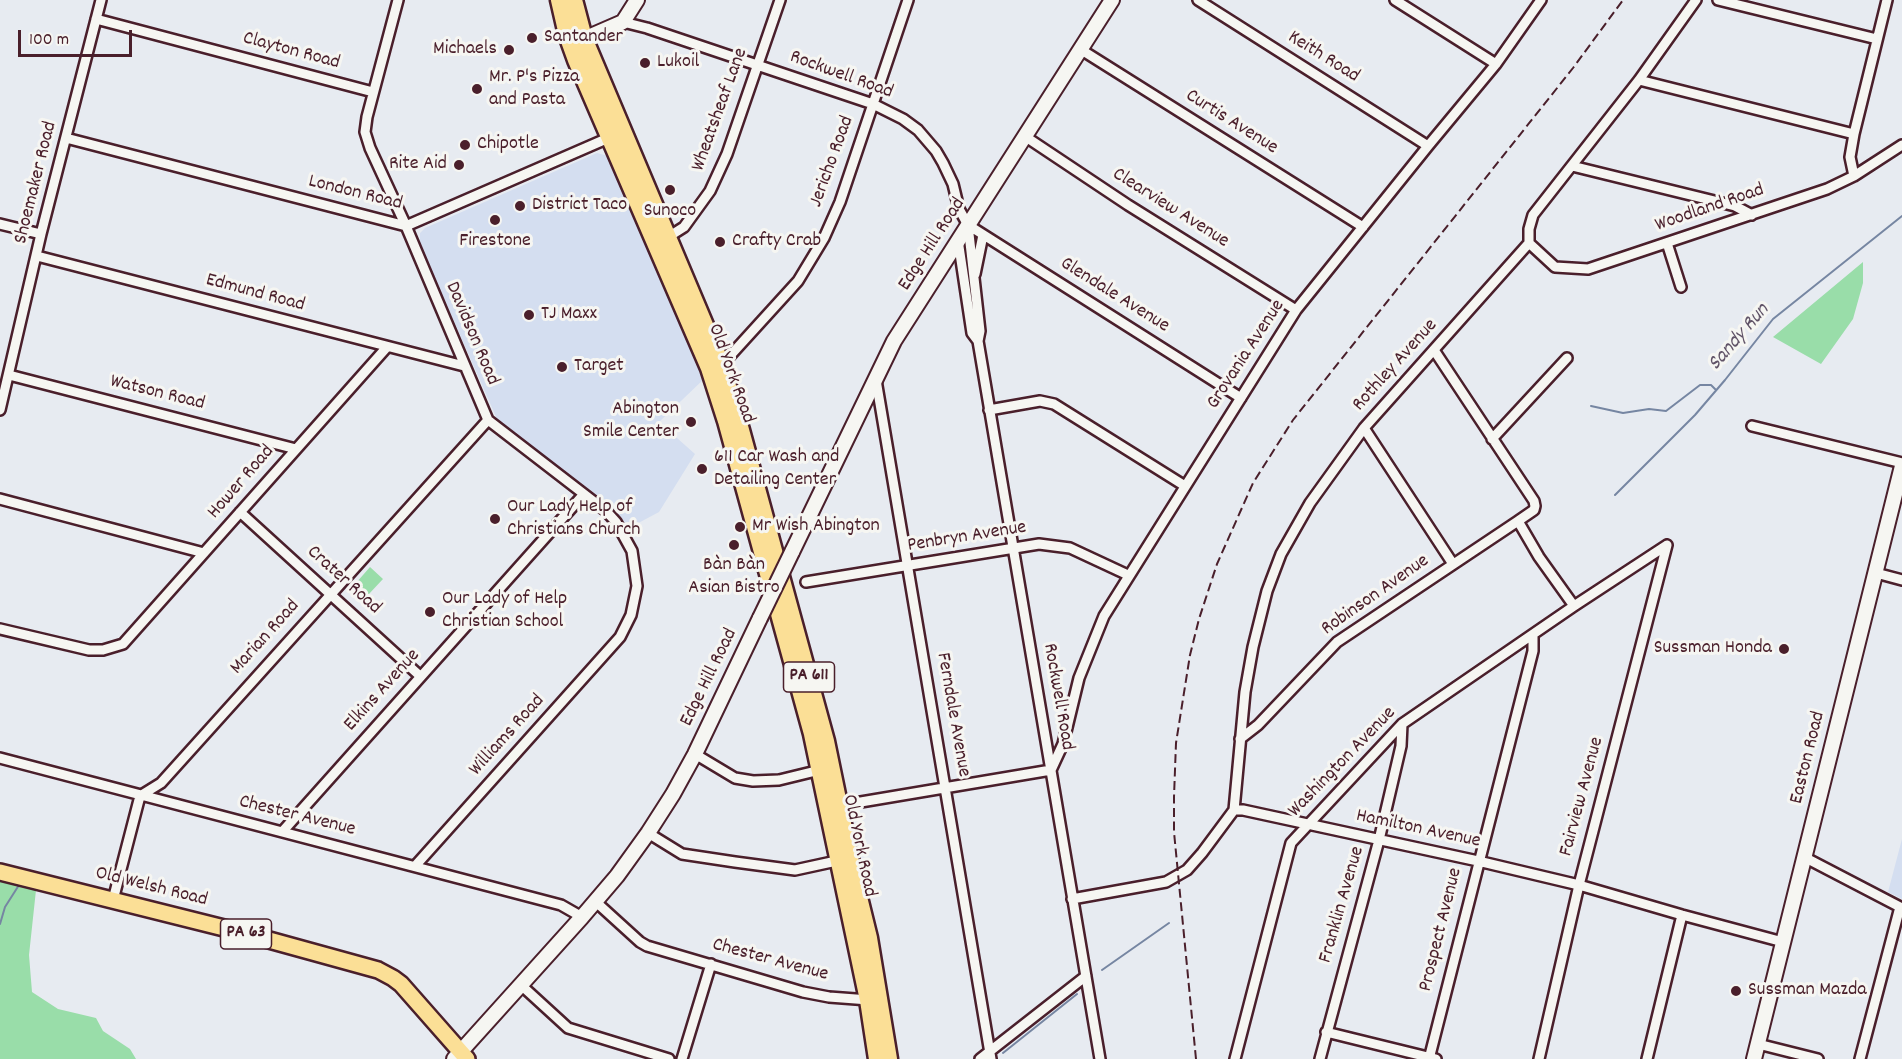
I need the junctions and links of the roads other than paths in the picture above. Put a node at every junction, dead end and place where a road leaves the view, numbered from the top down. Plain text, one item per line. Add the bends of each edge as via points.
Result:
1 (101, 0) edge
2 (398, 0) edge
3 (559, 0) edge
4 (574, 0) edge
5 (637, 0) edge
6 (780, 0) edge
7 (908, 0) edge
8 (1112, 0) edge
9 (1198, 0) edge
10 (1395, 0) edge
11 (1541, 0) edge
12 (1696, 0) edge
13 (1718, 0) edge
14 (1887, 0) edge
15 (96, 19) junction
16 (622, 22) junction
17 (1877, 39) junction
18 (577, 42) junction
19 (1080, 49) junction
20 (1496, 64) junction
21 (758, 65) junction
22 (1640, 80) junction
23 (373, 92) junction
24 (873, 104) junction
25 (1854, 134) junction
26 (616, 135) junction
27 (1026, 137) junction
28 (66, 138) junction
29 (1902, 145) edge
30 (1428, 146) junction
31 (1572, 166) junction
32 (1854, 176) junction
33 (1752, 214) junction
34 (0, 224) edge
35 (968, 225) junction
36 (406, 226) junction
37 (1363, 227) junction
38 (41, 234) junction
39 (983, 235) junction
40 (958, 240) junction
41 (662, 241) junction
42 (1529, 243) junction
43 (1667, 243) junction
44 (37, 256) junction
45 (973, 283) junction
46 (1681, 286) dead end
47 (1296, 310) junction
48 (978, 341) junction
49 (387, 347) junction
50 (1434, 350) junction
51 (1567, 358) dead end
52 (715, 365) junction
53 (464, 366) junction
54 (9, 375) junction
55 (876, 378) junction
56 (1240, 398) junction
57 (0, 410) edge
58 (989, 410) junction
59 (488, 420) junction
60 (1752, 426) dead end
61 (1364, 428) junction
62 (1492, 440) junction
63 (296, 449) junction
64 (1902, 465) edge
65 (1185, 486) junction
66 (584, 494) junction
67 (0, 499) edge
68 (240, 512) junction
69 (1518, 521) junction
70 (1667, 545) joint
71 (1013, 549) junction
72 (204, 553) junction
73 (1454, 564) junction
74 (907, 566) junction
75 (1876, 573) junction
76 (1128, 576) junction
77 (1902, 580) edge
78 (806, 582) dead end
79 (330, 594) junction
80 (1574, 606) junction
81 (0, 628) edge
82 (625, 629) joint
83 (1533, 635) junction
84 (420, 676) junction
85 (1402, 724) junction
86 (1240, 739) junction
87 (695, 754) junction
88 (0, 758) edge
89 (820, 770) junction
90 (1051, 770) junction
91 (946, 787) junction
92 (140, 796) junction
93 (835, 807) junction
94 (1234, 810) junction
95 (1308, 825) junction
96 (282, 832) junction
97 (648, 833) junction
98 (1379, 840) junction
99 (1804, 857) junction
100 (845, 859) junction
101 (1478, 861) junction
102 (416, 865) junction
103 (0, 872) edge
104 (1579, 885) junction
105 (1072, 899) junction
106 (113, 900) junction
107 (596, 902) junction
108 (1901, 908) edge
109 (1682, 915) junction
110 (582, 917) junction
111 (1783, 942) junction
112 (711, 964) junction
113 (1086, 976) junction
114 (521, 985) junction
115 (874, 1001) junction
116 (1326, 1032) junction
117 (1758, 1044) junction
118 (991, 1055) edge
119 (460, 1056) edge
120 (1431, 1058) edge
121 (669, 1059) edge
122 (682, 1059) edge
123 (877, 1059) edge
124 (890, 1059) edge
125 (980, 1059) edge
126 (1100, 1059) edge
127 (1235, 1059) edge
128 (1320, 1059) edge
129 (1539, 1059) edge
130 (1647, 1059) edge
131 (1754, 1059) edge
132 (1818, 1059) edge
133 (1860, 1059) edge

1 - 15 street, Shoemaker Road
2 - 23 street, Davidson Road
3 - 18 highway, Old York Road / PA 611
4 - 18 highway, Old York Road / PA 611
5 - 16 street
6 - 21 street, Wheatsheaf Lane
7 - 24 street, Jericho Road
8 - 19 street, Edge Hill Road
9 - 30 street, Keith Road
10 - 20 street
11 - 20 street, Grovania Avenue
12 - 22 street
13 - 17 street
14 - 17 street
15 - 23 street, Clayton Road
15 - 28 street, Shoemaker Road
16 - 18 street
16 - 21 street, Rockwell Road
17 - 25 street
18 - 26 highway, Old York Road / PA 611
19 - 27 street, Edge Hill Road
19 - 37 street, Curtis Avenue
20 - 30 street, Grovania Avenue
21 - 24 street, Rockwell Road
21 - 41 street, Wheatsheaf Lane via 710,191 684,227
22 - 25 street
22 - 31 street
23 - 36 street, Davidson Road via 365,132
24 - 35 street, Rockwell Road via 918,130 936,151
24 - 52 street, Jericho Road via 840,202 798,281 728,358
25 - 32 street via 1850,157
26 - 36 street, London Road
26 - 41 highway, Old York Road / PA 611
27 - 35 street, Edge Hill Road
27 - 47 street, Clearview Avenue
28 - 36 street, London Road
28 - 38 street, Shoemaker Road
29 - 32 street, Woodland Road
30 - 37 street, Grovania Avenue
31 - 33 street via 1735,206
31 - 42 street via 1533,215
32 - 33 street, Woodland Road
33 - 43 street, Woodland Road
34 - 38 street
35 - 39 street, Glendale Avenue
35 - 40 street, Edge Hill Road
35 - 45 street, Rockwell Road
36 - 53 street, Davidson Road
37 - 47 street, Grovania Avenue
38 - 44 street, Shoemaker Road
39 - 45 street, Rockwell Road
39 - 56 street, Glendale Avenue
40 - 48 street, Rockwell Road via 972,333
40 - 55 street, Edge Hill Road via 894,341
41 - 52 highway, Old York Road / PA 611
42 - 43 street, Woodland Road via 1555,267 1570,270 1588,269
42 - 50 street, Rothley Avenue
43 - 46 street
44 - 49 street, Edmund Road
44 - 54 street, Shoemaker Road
45 - 48 street, Rockwell Road
47 - 56 street, Grovania Avenue
48 - 58 street, Rockwell Road
49 - 53 street, Edmund Road
49 - 63 street, Hower Road
50 - 61 street, Rothley Avenue
50 - 62 street
51 - 62 street
52 - 89 highway, Old York Road / PA 611 via 728,430
52 - 93 highway, Old York Road / PA 611 via 744,440 802,651
53 - 59 street, Davidson Road
54 - 57 street, Shoemaker Road
54 - 63 street, Watson Road
55 - 74 street, Ferndale Avenue
55 - 87 street, Edge Hill Road, bridge
56 - 65 street, Grovania Avenue
58 - 65 street via 1040,401 1054,404
58 - 71 street, Rockwell Road
59 - 66 street, Davidson Road
59 - 79 street, Marian Road
60 - 64 street
61 - 73 street
61 - 86 street, Rothley Avenue via 1310,503 1278,563 1253,647
62 - 69 street via 1535,506
63 - 68 street, Hower Road
64 - 75 street, Easton Road
65 - 76 street, Grovania Avenue
66 - 82 street, Davidson Road via 616,522 632,551 637,586
66 - 84 street, Elkins Avenue
67 - 72 street
68 - 72 street, Hower Road
68 - 79 street, Crater Road
69 - 73 street, Robinson Avenue
69 - 80 street
70 - 80 street, Washington Avenue
70 - 104 street, Fairview Avenue
71 - 74 street, Penbryn Avenue
71 - 76 street, Penbryn Avenue via 1039,544 1070,548
71 - 90 street, Rockwell Road
72 - 81 street, Hower Road via 123,644 89,650
73 - 86 street, Robinson Avenue via 1336,642
74 - 78 street, Penbryn Avenue
74 - 91 street, Ferndale Avenue
75 - 77 street
75 - 99 street, Easton Road
76 - 90 street, Grovania Avenue via 1093,640 1063,744
79 - 84 street, Crater Road
79 - 92 street, Marian Road via 160,783
80 - 83 street, Washington Avenue
82 - 102 street, Williams Road
83 - 85 street, Washington Avenue
83 - 101 street, Prospect Avenue via 1533,651
84 - 96 street, Elkins Avenue
85 - 95 street, Washington Avenue
85 - 98 street, Franklin Avenue via 1401,746
86 - 94 street, Rothley Avenue
87 - 89 street via 735,778 753,781 772,781
87 - 97 street, Edge Hill Road
88 - 92 street, Chester Avenue
89 - 93 highway, Old York Road / PA 611
90 - 91 street
90 - 105 street, Rockwell Road
91 - 93 street
91 - 118 street, Ferndale Avenue
92 - 96 street, Chester Avenue
92 - 106 street
93 - 100 highway, Old York Road / PA 611
94 - 95 street, Hamilton Avenue
94 - 105 street via 1202,853 1182,873 1166,882
95 - 98 street, Hamilton Avenue
95 - 127 street, Washington Avenue via 1288,849
96 - 102 street, Chester Avenue
97 - 100 street via 682,854 726,861 795,870
97 - 107 street, Edge Hill Road
98 - 101 street, Hamilton Avenue
98 - 116 street, Franklin Avenue
99 - 108 street
99 - 111 street, Easton Road
100 - 115 highway, Old York Road / PA 611
101 - 104 street, Hamilton Avenue
101 - 120 street, Prospect Avenue
102 - 110 street, Chester Avenue via 561,904
103 - 106 main road, Old Welsh Road / PA 63
104 - 109 street, Hamilton Avenue
104 - 129 street, Fairview Avenue
105 - 113 street, Rockwell Road
106 - 119 main road, Old Welsh Road / PA 63 via 386,974 401,984
107 - 110 street, Edge Hill Road
107 - 112 street, Chester Avenue via 640,942
108 - 133 street
109 - 111 street, Hamilton Avenue
109 - 130 street
110 - 114 street, Edge Hill Road
111 - 117 street, Easton Road
112 - 115 street, Chester Avenue via 803,992
112 - 122 street
113 - 118 street
113 - 126 street, Rockwell Road
114 - 119 street, Edge Hill Road
114 - 121 street via 568,1028
115 - 123 highway, Old York Road / PA 611
115 - 124 highway, Old York Road / PA 611
116 - 120 street
116 - 128 street, Franklin Avenue
117 - 131 street, Easton Road
117 - 132 street
118 - 125 street

